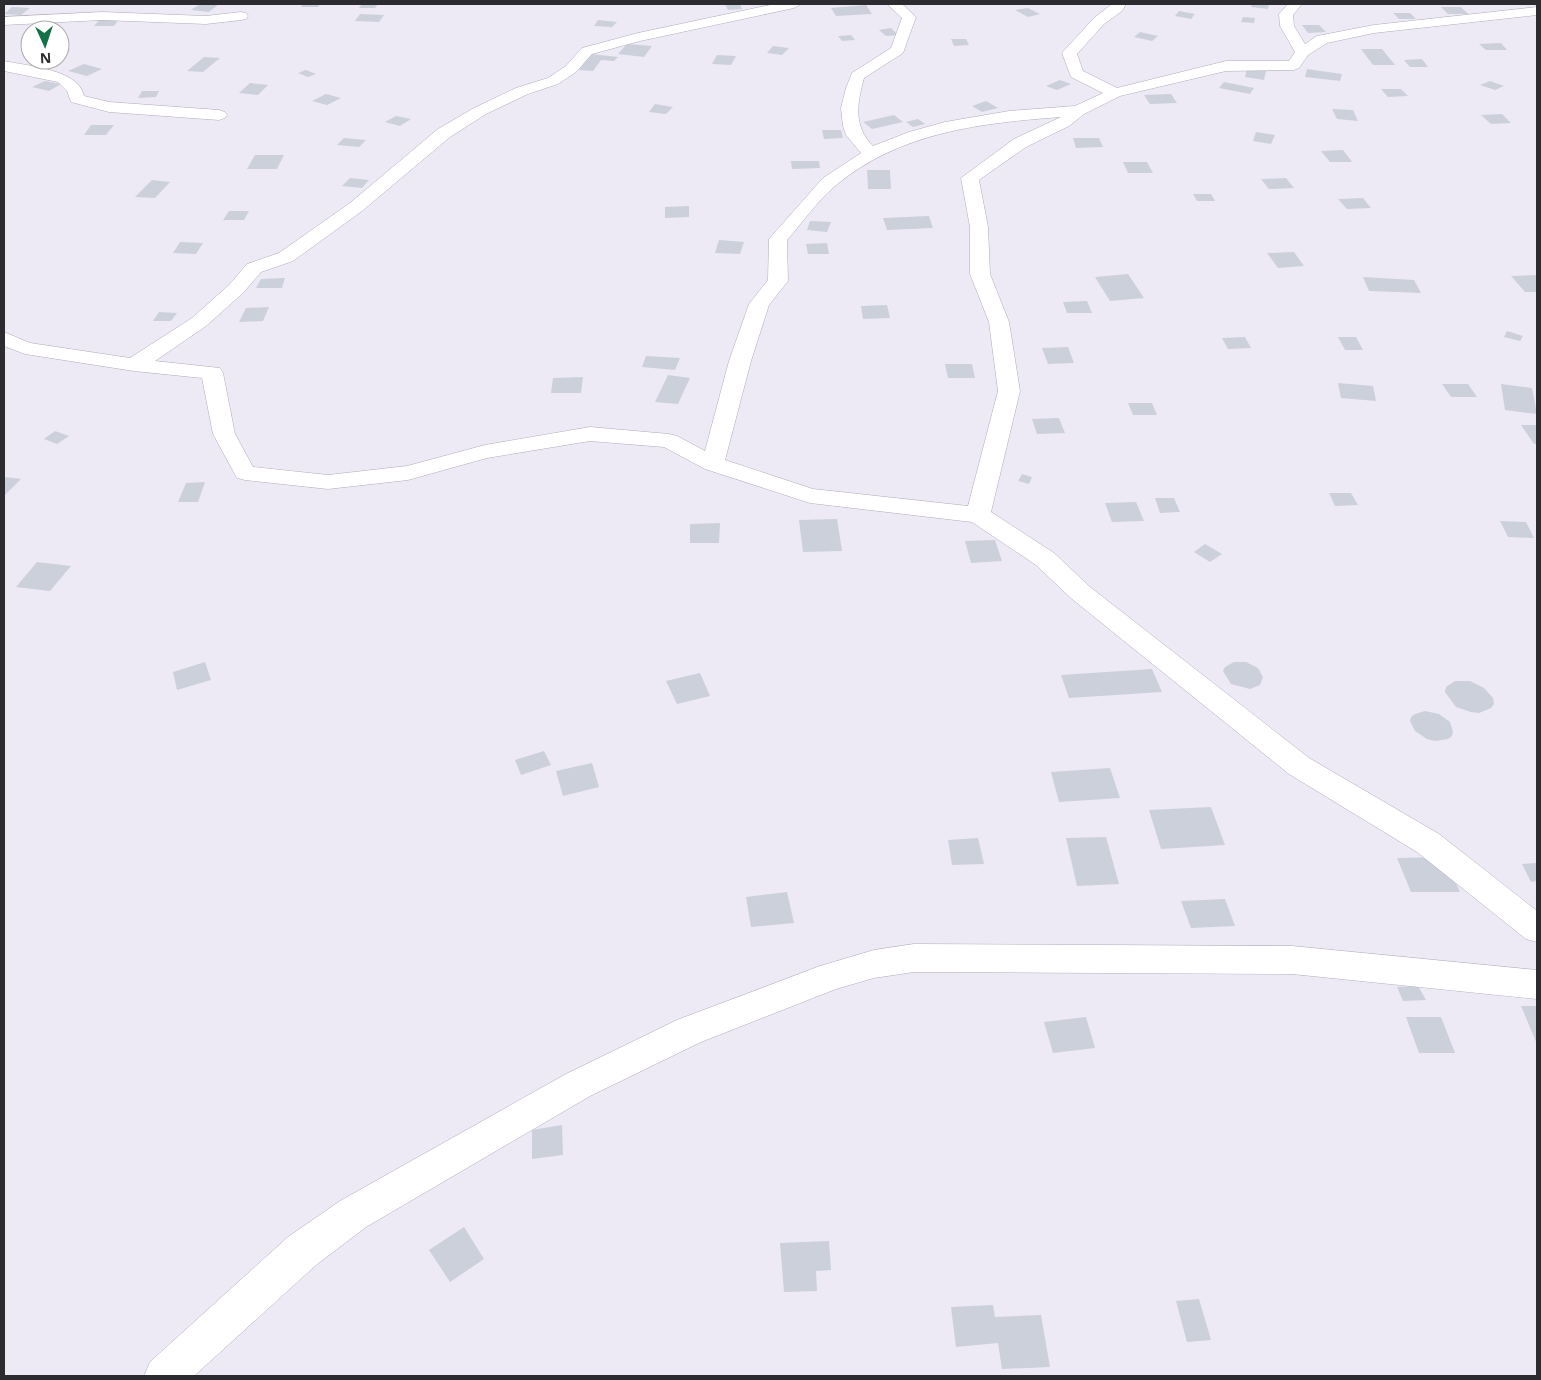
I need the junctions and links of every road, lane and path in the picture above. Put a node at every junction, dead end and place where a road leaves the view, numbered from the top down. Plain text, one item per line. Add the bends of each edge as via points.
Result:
1 (794, 4) edge
2 (894, 4) edge
3 (1119, 4) edge
4 (1295, 4) edge
5 (1537, 12) edge
6 (241, 16) dead end
7 (4, 21) edge
8 (1302, 52) junction
9 (4, 66) edge
10 (1115, 93) junction
11 (1078, 111) junction
12 (219, 116) dead end
13 (870, 153) junction
14 (4, 338) edge
15 (134, 365) junction
16 (713, 464) junction
17 (978, 515) junction
18 (1537, 929) edge
19 (1537, 985) edge
20 (164, 1376) edge

1 - 15 street via 638,36 587,51 571,69 553,81 522,91 480,111 444,133 356,207 286,257 254,268 199,322
2 - 13 street via 909,17 898,50 857,76 850,99 848,118 858,142
3 - 10 street via 1069,53 1076,74
4 - 8 street via 1286,14 1287,26
5 - 8 street via 1374,28 1322,39
6 - 7 street via 206,20 102,16
8 - 10 street via 1294,65 1226,66
9 - 12 street via 63,79 75,89 77,98 109,107
10 - 11 street
11 - 13 street via 1004,116 934,128
11 - 17 street via 1063,123 1020,143 970,178 979,227 980,274 999,322 1009,391
13 - 16 street via 828,183 778,239 778,281 759,304 740,361
14 - 15 street via 25,348
15 - 16 street via 212,373 224,434 245,473 328,482 408,473 485,452 590,434 669,441
16 - 17 street via 810,496
17 - 18 street via 1046,559 1081,593 1299,766 1453,860
19 - 20 street via 1292,960 914,958 874,964 832,976 689,1031 578,1085 353,1214 302,1251

